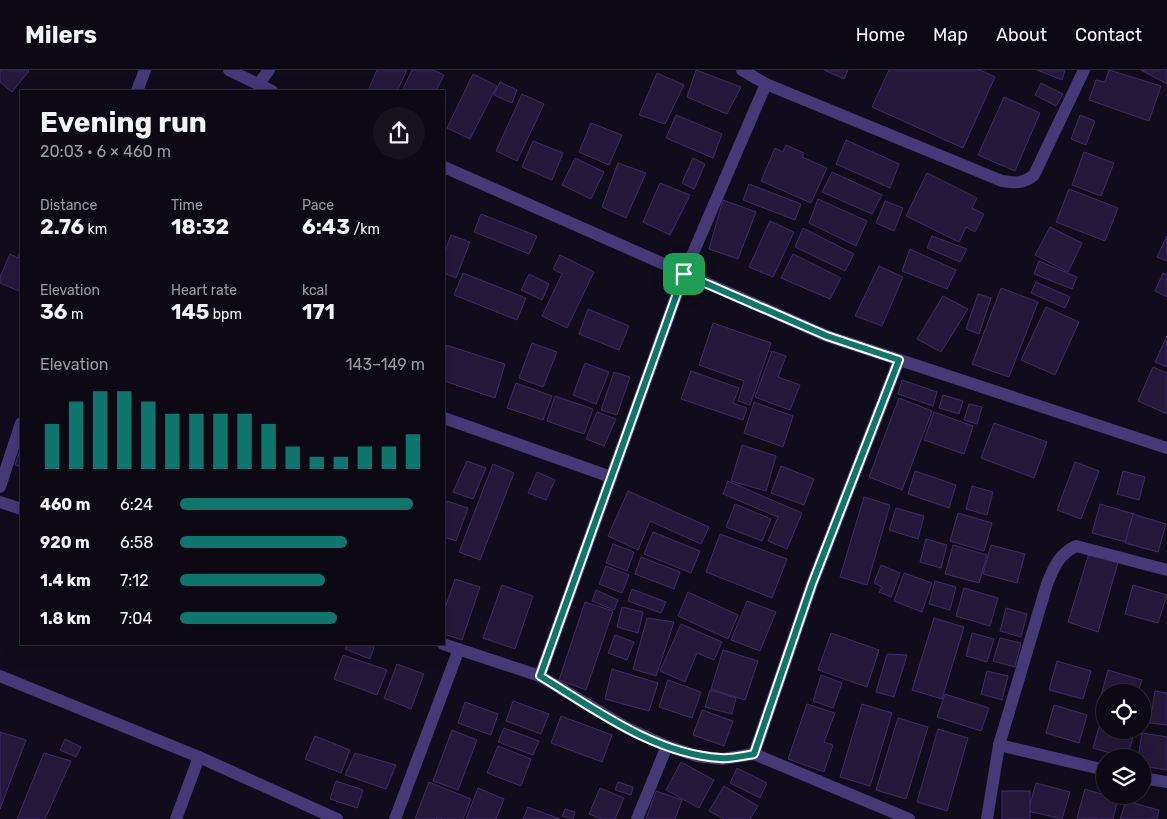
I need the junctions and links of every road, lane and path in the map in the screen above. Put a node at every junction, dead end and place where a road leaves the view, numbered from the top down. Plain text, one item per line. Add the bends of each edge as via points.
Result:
1 (145, 70) edge
2 (229, 70) edge
3 (270, 70) edge
4 (742, 70) edge
5 (1084, 70) edge
6 (766, 84) junction
7 (258, 85) junction
8 (137, 90) edge
9 (270, 90) edge
10 (445, 168) edge
11 (684, 274) junction
12 (899, 360) junction
13 (445, 418) edge
14 (20, 426) edge
15 (1167, 448) edge
16 (611, 477) junction
17 (0, 488) edge
18 (0, 502) edge
19 (20, 509) edge
20 (1167, 570) edge
21 (445, 644) edge
22 (458, 649) junction
23 (0, 676) edge
24 (540, 676) junction
25 (1000, 745) junction
26 (667, 746) junction
27 (754, 754) junction
28 (199, 757) junction
29 (1096, 768) edge
30 (1151, 779) edge
31 (1167, 782) edge
32 (176, 819) edge
33 (337, 819) edge
34 (395, 819) edge
35 (637, 819) edge
36 (909, 819) edge
37 (986, 819) edge

1 - 8 street
2 - 7 street
3 - 7 street
4 - 6 street
5 - 6 street via 1034,175 1026,182 1014,183
6 - 11 street
7 - 9 street
10 - 11 street
11 - 12 street via 827,336
11 - 16 street
12 - 15 street
12 - 27 street via 812,584
13 - 16 street
14 - 17 street
16 - 24 street
18 - 19 street
20 - 25 street via 1076,546 1065,551 1047,584
21 - 22 street
22 - 24 street
22 - 34 street
23 - 28 street
24 - 26 street via 627,728
25 - 29 street
25 - 37 street
26 - 27 street via 697,756 722,759
26 - 35 street
27 - 36 street
28 - 32 street
28 - 33 street
30 - 31 street

